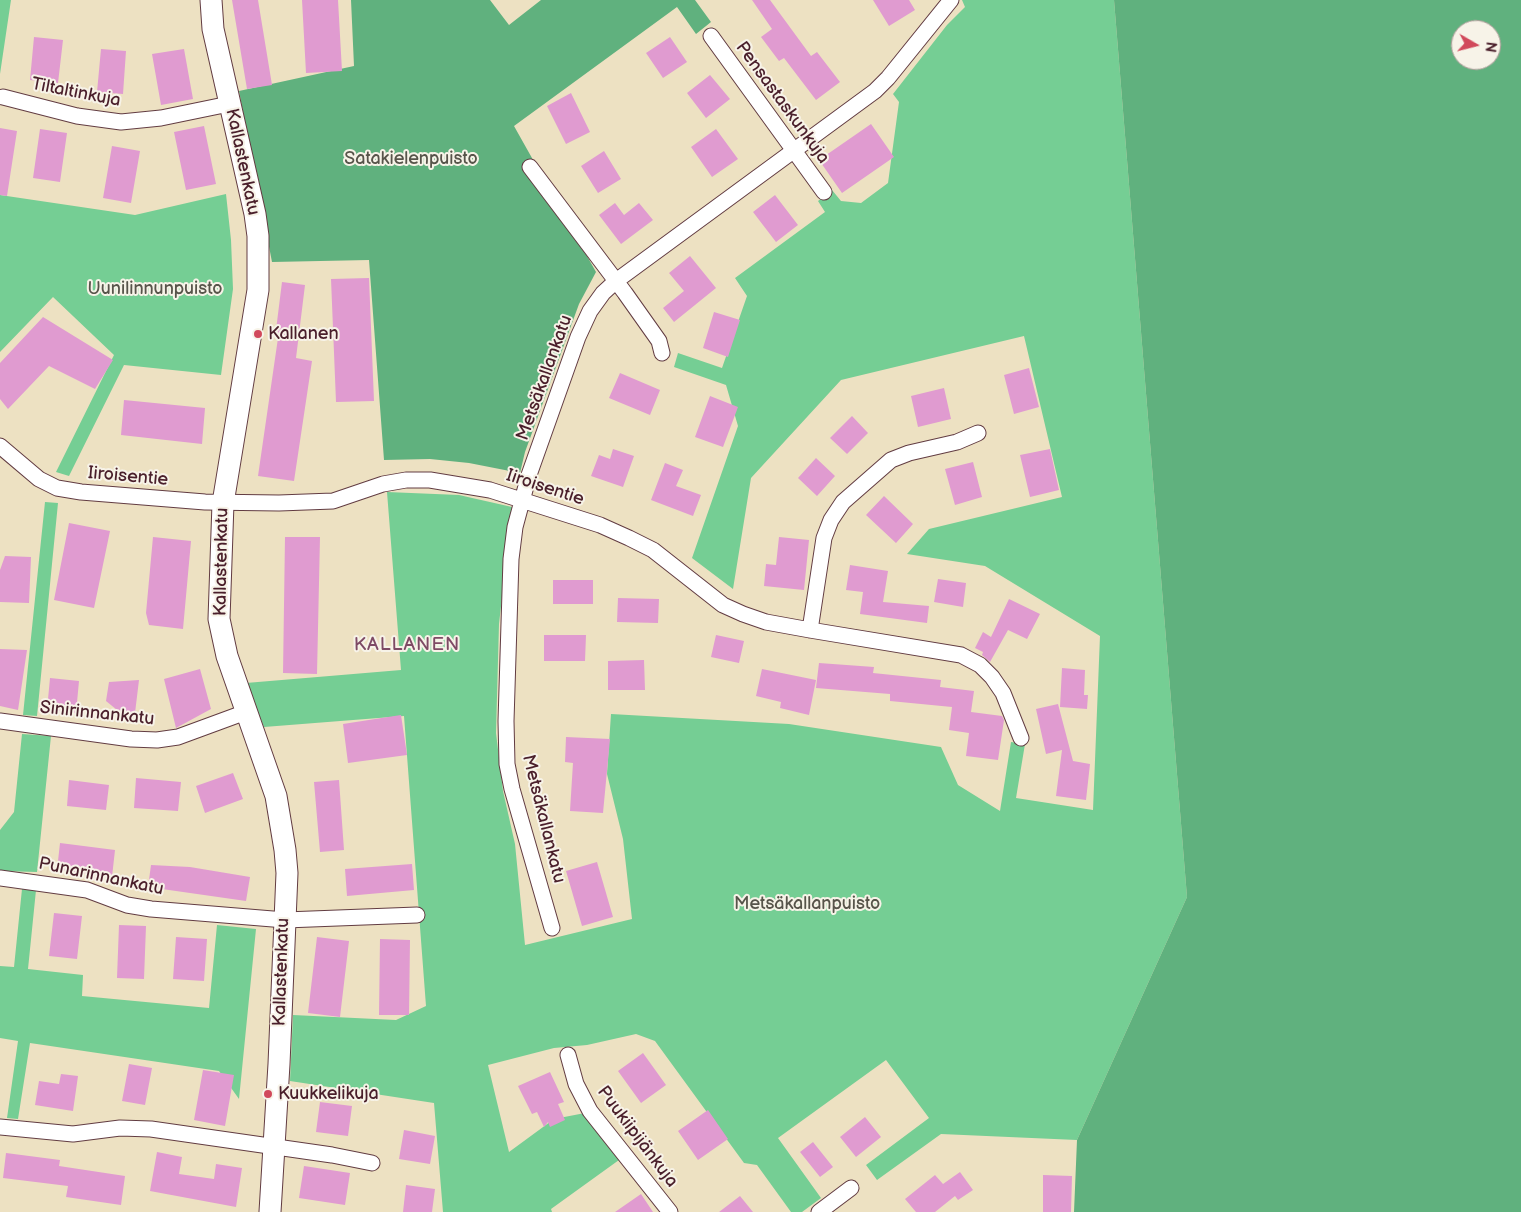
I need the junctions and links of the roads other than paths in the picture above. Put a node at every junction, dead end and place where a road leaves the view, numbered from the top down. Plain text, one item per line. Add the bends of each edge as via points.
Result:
1 (211, 0) edge
2 (951, 0) edge
3 (711, 36) dead end
4 (3, 97) dead end
5 (230, 104) junction
6 (793, 150) junction
7 (530, 167) dead end
8 (824, 192) dead end
9 (616, 281) junction
10 (662, 353) dead end
11 (978, 433) dead end
12 (0, 446) edge
13 (521, 500) junction
14 (223, 503) junction
15 (810, 630) junction
16 (246, 712) junction
17 (0, 721) edge
18 (1021, 738) dead end
19 (0, 878) edge
20 (417, 914) dead end
21 (285, 920) junction
22 (552, 928) dead end
23 (568, 1055) dead end
24 (0, 1127) edge
25 (273, 1147) junction
26 (372, 1163) dead end
27 (851, 1188) dead end
28 (270, 1212) edge
29 (670, 1212) edge
30 (819, 1212) edge

1 - 5 street, Kallastenkatu via 213,29
2 - 6 street, Metsäkallankatu via 875,91
3 - 6 street, Pensastaskunkuja
4 - 5 street, Tiltaltinkuja via 77,116 121,122 161,118
5 - 14 street, Kallastenkatu via 255,214 259,264 248,359
6 - 8 street, Pensastaskunkuja
6 - 9 street, Metsäkallankatu
7 - 9 street
9 - 10 street via 659,341
9 - 13 street, Metsäkallankatu via 590,312 578,337
11 - 15 street via 891,460 843,502 824,538
12 - 14 street, Iiroisentie via 39,479 57,488
13 - 14 street, Iiroisentie via 490,490 430,480 383,484 333,501
13 - 15 street, Iiroisentie via 600,525 653,550 730,608 766,622
13 - 22 street, Metsäkallankatu via 511,559 507,764
14 - 16 street, Kallastenkatu via 219,618 227,656
15 - 18 street, Iiroisentie via 961,655 980,665 992,677 1003,693
16 - 17 street, Sinirinnankatu via 178,737 157,740
16 - 21 street, Kallastenkatu via 266,764 282,823 287,873
19 - 21 street, Punarinnankatu via 87,890 127,905 151,909
20 - 21 street, Punarinnankatu
21 - 25 street, Kallastenkatu
23 - 29 street, Puukiipijänkuja via 576,1084 590,1111
24 - 25 street via 74,1134 143,1128
25 - 26 street via 332,1154
25 - 28 street, Kallastenkatu
27 - 30 street

